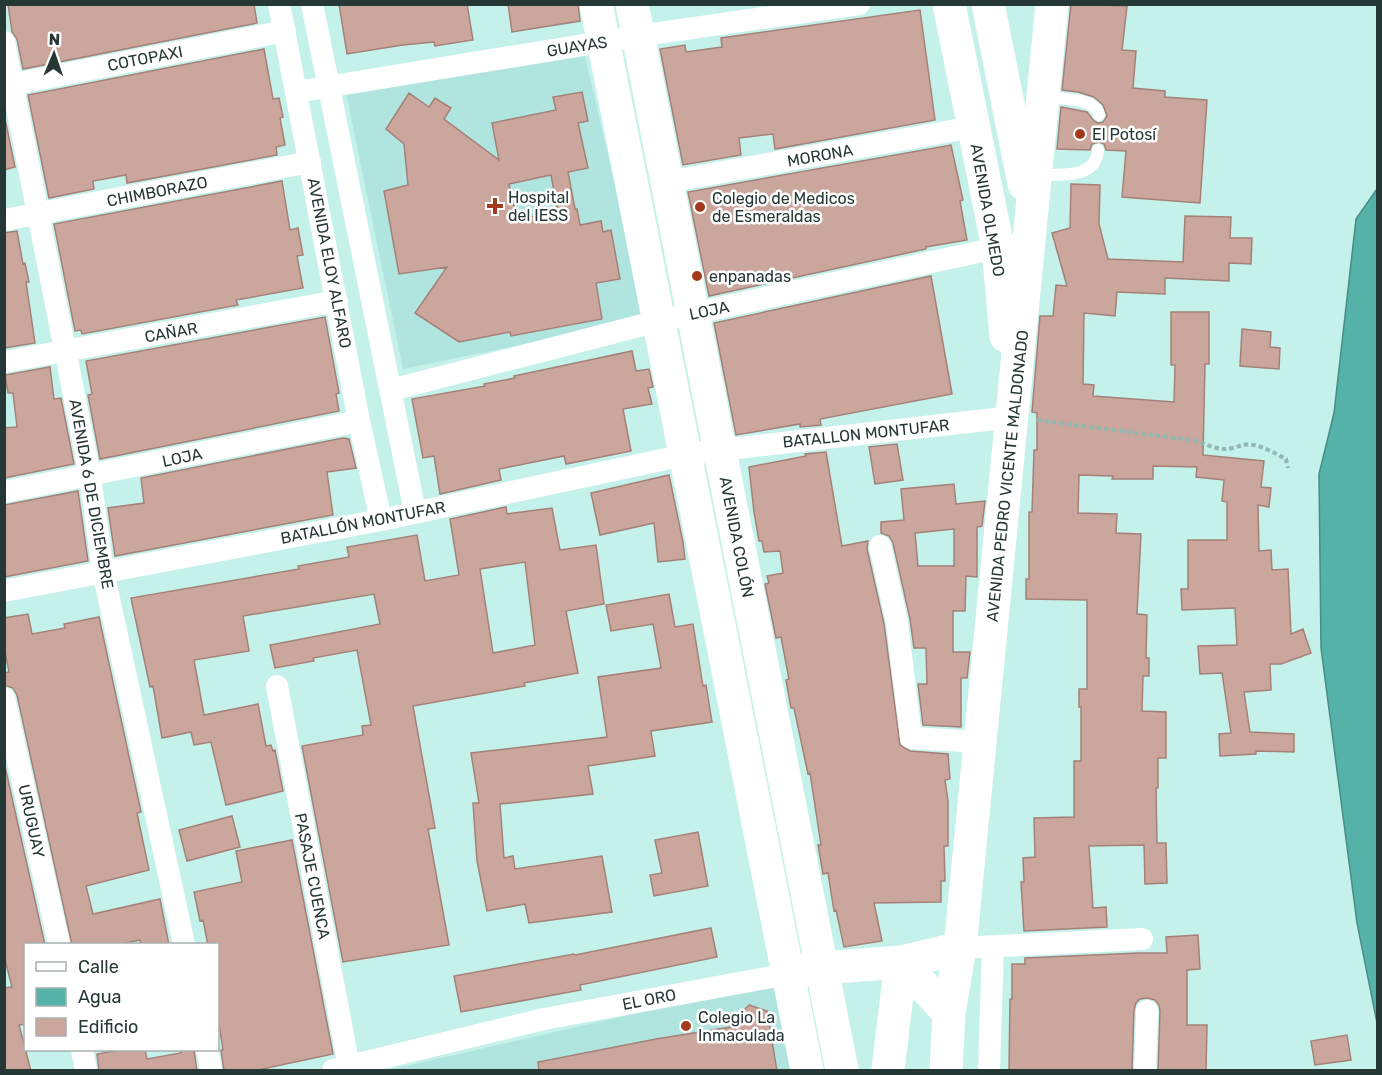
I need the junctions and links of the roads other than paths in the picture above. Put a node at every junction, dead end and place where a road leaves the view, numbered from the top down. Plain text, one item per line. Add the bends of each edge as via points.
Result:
1 (279, 4) edge
2 (312, 4) edge
3 (596, 4) edge
4 (859, 4) edge
5 (949, 4) edge
6 (988, 4) edge
7 (1053, 4) edge
8 (635, 20) edge
9 (285, 31) junction
10 (603, 41) junction
11 (4, 42) edge
12 (9, 85) edge
13 (328, 86) junction
14 (296, 92) junction
15 (1043, 96) junction
16 (1099, 115) dead end
17 (974, 127) junction
18 (1098, 150) dead end
19 (310, 162) junction
20 (1034, 175) junction
21 (667, 182) junction
22 (39, 213) junction
23 (4, 220) edge
24 (1031, 230) junction
25 (998, 249) junction
26 (337, 302) junction
27 (693, 314) junction
28 (658, 321) junction
29 (67, 351) junction
30 (4, 362) edge
31 (391, 390) junction
32 (1013, 417) junction
33 (359, 421) junction
34 (720, 450) junction
35 (685, 455) junction
36 (90, 476) junction
37 (4, 492) edge
38 (415, 512) junction
39 (381, 520) junction
40 (880, 546) dead end
41 (104, 571) junction
42 (4, 591) edge
43 (277, 686) dead end
44 (4, 698) edge
45 (980, 742) junction
46 (1142, 939) dead end
47 (59, 943) edge
48 (184, 943) edge
49 (993, 947) junction
50 (960, 948) junction
51 (901, 962) junction
52 (822, 968) junction
53 (788, 974) junction
54 (1146, 1011) dead end
55 (949, 1013) junction
56 (82, 1051) edge
57 (207, 1051) edge
58 (341, 1069) edge
59 (86, 1071) edge
60 (211, 1071) edge
61 (807, 1071) edge
62 (842, 1071) edge
63 (888, 1071) edge
64 (946, 1071) edge
65 (989, 1071) edge
66 (1145, 1071) edge

1 - 9 street, AVENIDA ELOY ALFARO
2 - 13 street, AVENIDA ELOY ALFARO
3 - 10 street
4 - 8 street, GUAYAS
5 - 17 street, AVENIDA OLMEDO
6 - 24 street
7 - 15 street, AVENIDA PEDRO VICENTE MALDONADO
8 - 10 street, GUAYAS
8 - 21 street, AVENIDA COLÓN
9 - 12 street, COTOPAXI
9 - 14 street, AVENIDA ELOY ALFARO
10 - 13 street, GUAYAS
10 - 28 street
11 - 12 street, AVENIDA 6 DE DICIEMBRE
12 - 22 street, AVENIDA 6 DE DICIEMBRE
13 - 14 street, GUAYAS
13 - 31 street, AVENIDA ELOY ALFARO
14 - 19 street, AVENIDA ELOY ALFARO
15 - 16 lane via 1092,105
15 - 20 street, AVENIDA PEDRO VICENTE MALDONADO
17 - 21 street, MORONA
17 - 25 street, AVENIDA OLMEDO
18 - 20 lane via 1098,157 1088,170
19 - 22 street, CHIMBORAZO
19 - 26 street, AVENIDA ELOY ALFARO
20 - 24 street, AVENIDA PEDRO VICENTE MALDONADO
21 - 27 street, AVENIDA COLÓN
22 - 23 street, CHIMBORAZO
22 - 29 street, AVENIDA 6 DE DICIEMBRE
24 - 25 street, LOJA
24 - 32 street, AVENIDA PEDRO VICENTE MALDONADO
25 - 27 street, LOJA
25 - 32 street, AVENIDA OLMEDO
26 - 29 street, CAÑAR
26 - 33 street, AVENIDA ELOY ALFARO
27 - 28 street, LOJA
27 - 34 street, AVENIDA COLÓN
28 - 31 street, LOJA
28 - 35 street
29 - 30 street, CAÑAR
29 - 36 street, AVENIDA 6 DE DICIEMBRE
31 - 38 street, AVENIDA ELOY ALFARO
32 - 34 street, BATALLON MONTUFAR
32 - 45 street, AVENIDA PEDRO VICENTE MALDONADO
33 - 36 street, LOJA
33 - 39 street, AVENIDA ELOY ALFARO
34 - 35 street, BATALLÓN MONTUFAR
34 - 52 street, AVENIDA COLÓN
35 - 38 street, BATALLÓN MONTUFAR
35 - 53 street
36 - 37 street, LOJA
36 - 41 street, AVENIDA 6 DE DICIEMBRE
38 - 39 street, BATALLÓN MONTUFAR
39 - 41 street, BATALLÓN MONTUFAR
40 - 45 street via 897,621 911,738
41 - 42 street, BATALLÓN MONTUFAR
41 - 48 street, AVENIDA 6 DE DICIEMBRE
43 - 58 street, PASAJE CUENCA
44 - 47 street, URUGUAY
45 - 50 street, AVENIDA PEDRO VICENTE MALDONADO
46 - 49 street
49 - 50 street
49 - 65 street
50 - 51 street, EL ORO
50 - 55 street, AVENIDA PEDRO VICENTE MALDONADO
51 - 52 street, EL ORO
51 - 55 street
51 - 63 street
52 - 53 street, EL ORO
52 - 62 street, AVENIDA COLÓN
53 - 58 street, EL ORO via 544,1019
53 - 61 street
54 - 66 street
55 - 64 street
56 - 59 street
57 - 60 street

